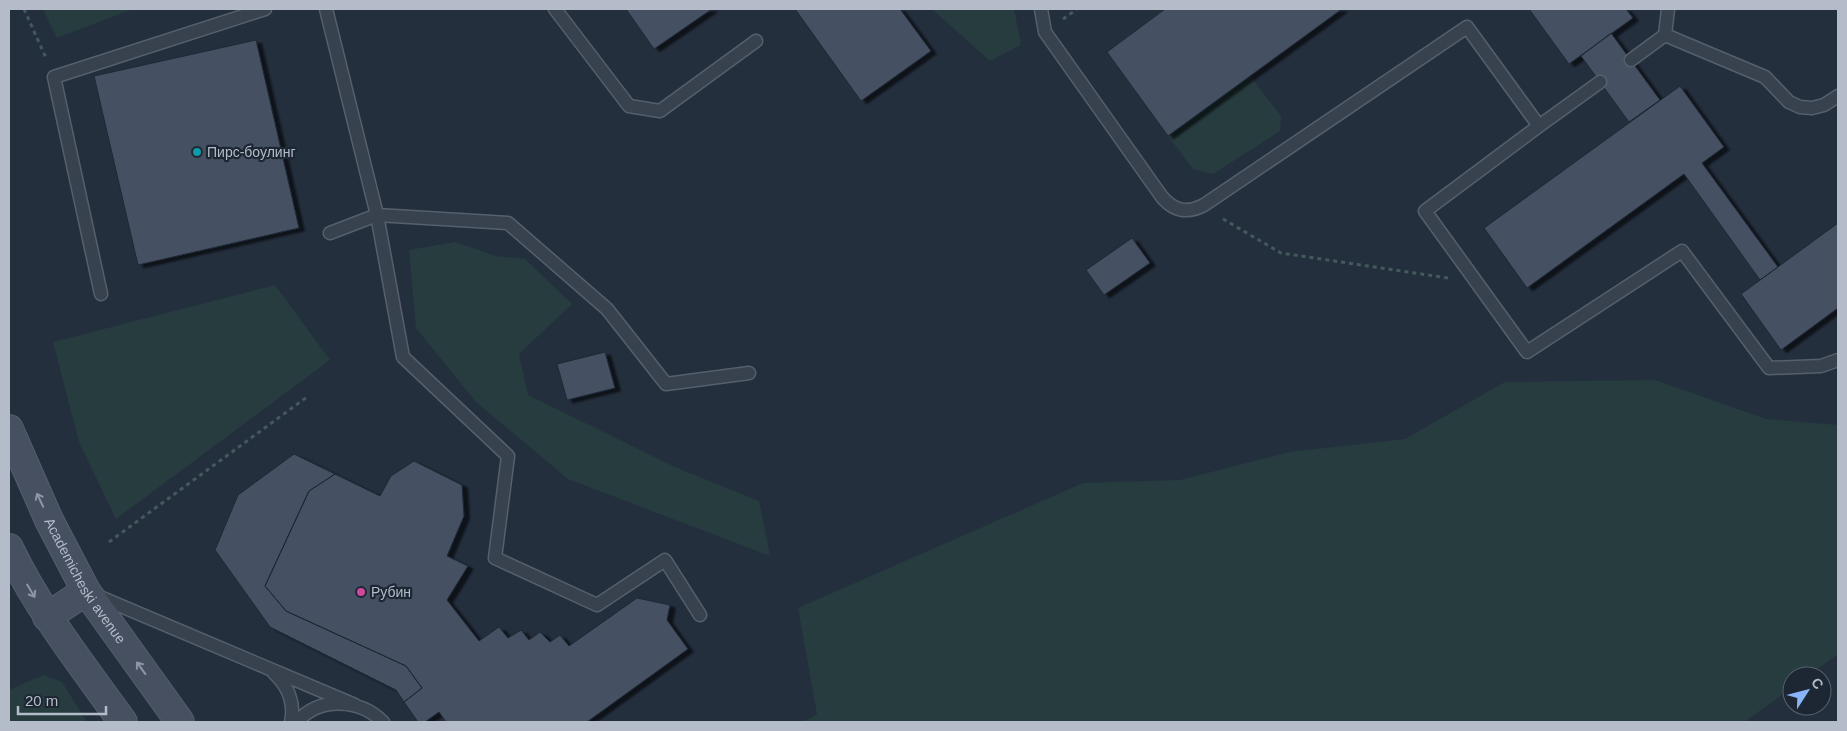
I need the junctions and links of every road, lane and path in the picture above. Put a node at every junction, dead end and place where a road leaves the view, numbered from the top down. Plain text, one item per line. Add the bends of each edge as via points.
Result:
1 (24, 9) edge
2 (265, 9) edge
3 (326, 9) edge
4 (556, 9) edge
5 (1041, 9) edge
6 (1668, 9) edge
7 (1665, 35) junction
8 (756, 41) dead end
9 (1631, 60) dead end
10 (54, 77) junction
11 (1600, 82) dead end
12 (1838, 96) edge
13 (1539, 126) junction
14 (1204, 205) junction
15 (377, 215) junction
16 (330, 233) dead end
17 (1467, 272) junction
18 (101, 294) dead end
19 (1838, 360) edge
20 (749, 373) dead end
21 (307, 397) dead end
22 (9, 429) edge
23 (109, 542) dead end
24 (9, 548) edge
25 (86, 590) junction
26 (700, 615) dead end
27 (47, 617) junction
28 (270, 669) junction
29 (355, 705) junction
30 (123, 722) edge
31 (180, 722) edge
32 (291, 722) edge
33 (297, 722) edge
34 (383, 722) edge

1 - 10 path
2 - 10 lane
3 - 15 lane
4 - 8 lane via 629,106 636,108 660,111
5 - 14 lane via 1044,32 1168,204 1186,211
6 - 7 lane
7 - 9 lane
7 - 12 lane via 1765,76 1789,102 1800,107 1824,105
10 - 18 lane
11 - 13 lane
13 - 14 lane via 1467,26
13 - 17 lane via 1425,211
14 - 17 path via 1238,230 1281,253 1448,278
15 - 16 lane
15 - 20 lane via 508,223 607,308 666,384
15 - 26 lane via 403,357 508,456 495,558 597,605 665,560
17 - 19 lane via 1527,352 1682,251 1769,368 1821,366
21 - 23 path
25 -> 22 main road, Academicheski avenue via 49,520
24 -> 27 main road
25 - 27 main road
25 - 28 lane
31 -> 25 main road, Academicheski avenue
27 - 30 main road
28 - 29 lane
28 - 32 lane via 283,682 290,697
29 - 33 lane via 336,703 318,707
29 - 34 lane via 374,713

